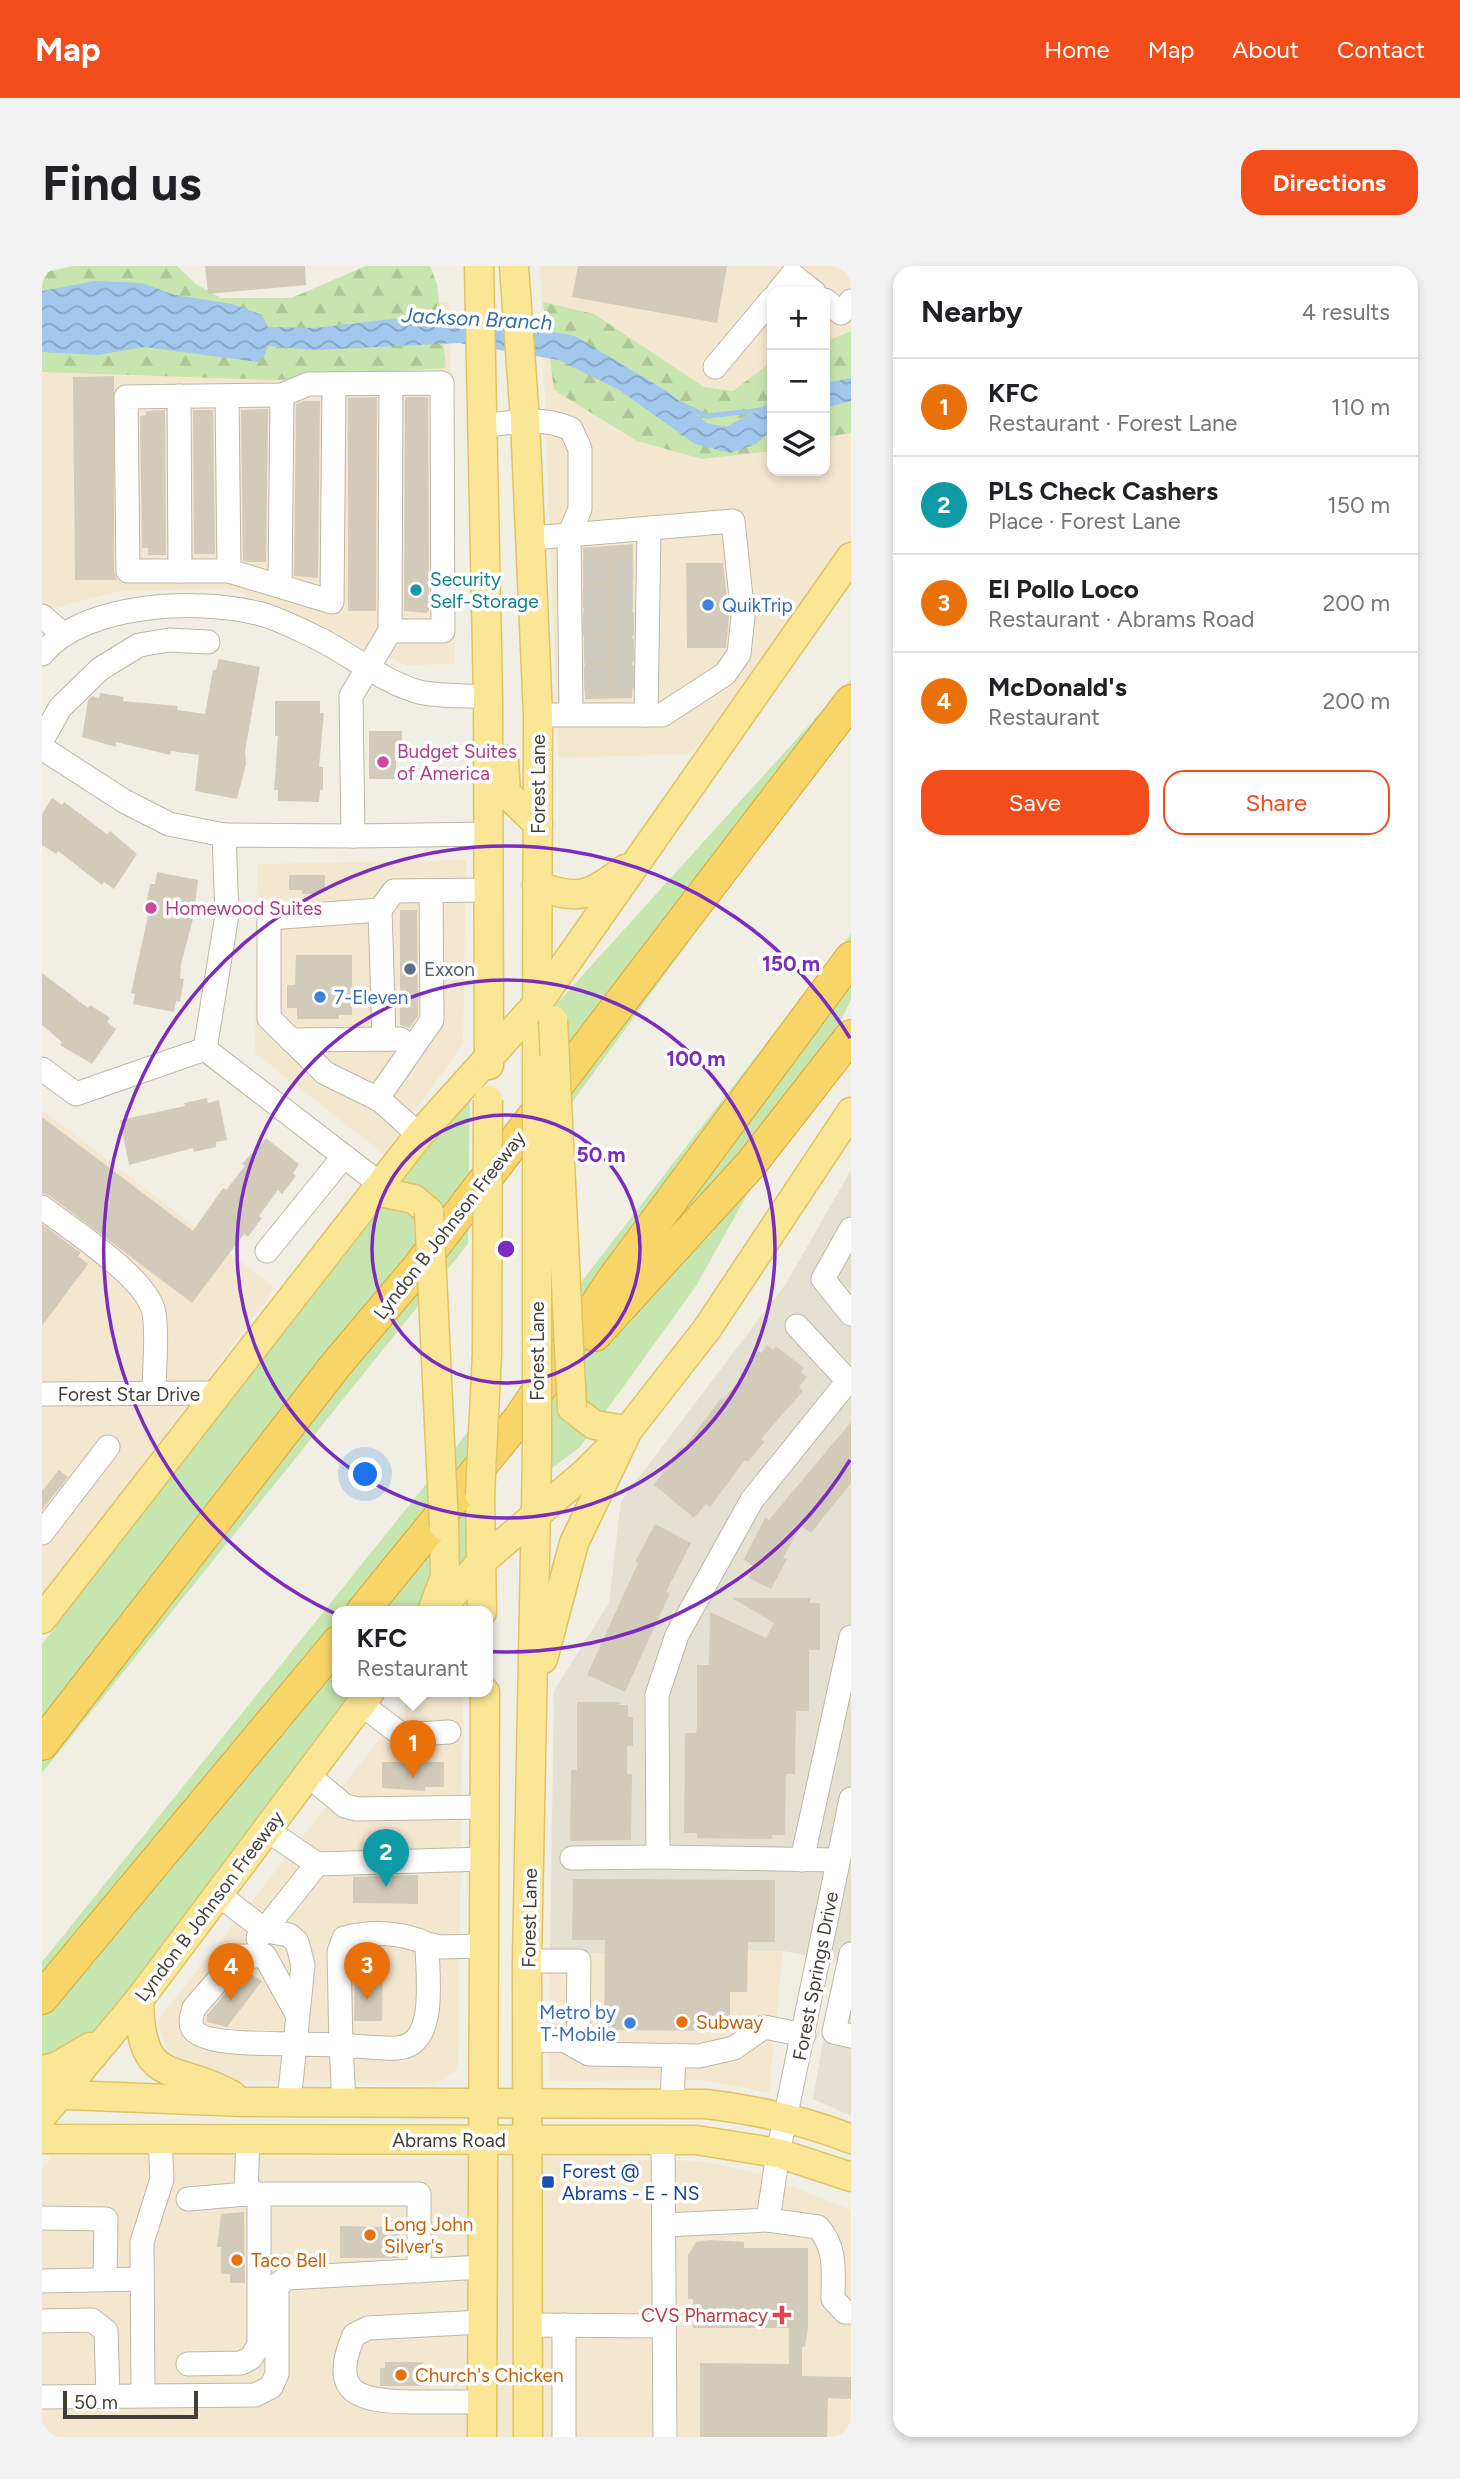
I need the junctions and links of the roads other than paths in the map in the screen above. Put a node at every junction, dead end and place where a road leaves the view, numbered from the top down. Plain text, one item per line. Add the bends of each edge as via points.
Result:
1 (479, 266) edge
2 (514, 266) edge
3 (788, 275) edge
4 (806, 287) edge
5 (851, 301) edge
6 (830, 304) edge
7 (767, 305) edge
8 (715, 367) dead end
9 (334, 384) junction
10 (391, 384) junction
11 (282, 395) junction
12 (179, 396) junction
13 (228, 396) junction
14 (525, 420) junction
15 (483, 426) junction
16 (649, 528) junction
17 (569, 535) junction
18 (530, 538) junction
19 (851, 557) edge
20 (180, 571) junction
21 (229, 571) junction
22 (280, 586) junction
23 (42, 616) edge
24 (390, 631) junction
25 (62, 633) junction
26 (208, 642) dead end
27 (42, 654) edge
28 (369, 669) junction
29 (488, 697) junction
30 (850, 702) edge
31 (538, 715) junction
32 (566, 715) junction
33 (646, 715) junction
34 (42, 740) edge
35 (42, 748) edge
36 (538, 824) junction
37 (489, 834) junction
38 (224, 835) junction
39 (353, 836) junction
40 (646, 852) junction
41 (537, 886) junction
42 (488, 890) junction
43 (431, 891) junction
44 (380, 910) junction
45 (851, 958) edge
46 (545, 1011) junction
47 (851, 1036) edge
48 (384, 1039) junction
49 (419, 1039) junction
50 (291, 1040) junction
51 (205, 1049) junction
52 (489, 1057) junction
53 (42, 1069) edge
54 (377, 1099) junction
55 (851, 1112) edge
56 (419, 1135) junction
57 (344, 1156) junction
58 (378, 1188) junction
59 (42, 1207) edge
60 (851, 1229) edge
61 (267, 1251) dead end
62 (851, 1314) edge
63 (797, 1326) dead end
64 (850, 1382) edge
65 (42, 1394) edge
66 (153, 1394) junction
67 (216, 1394) junction
68 (519, 1419) junction
69 (628, 1430) junction
70 (108, 1447) dead end
71 (533, 1517) junction
72 (42, 1533) edge
73 (481, 1562) junction
74 (367, 1606) edge
75 (434, 1606) edge
76 (443, 1606) edge
77 (482, 1606) edge
78 (42, 1619) edge
79 (851, 1637) edge
80 (332, 1649) edge
81 (535, 1685) junction
82 (366, 1698) edge
83 (485, 1706) edge
84 (449, 1732) dead end
85 (42, 1744) edge
86 (309, 1776) junction
87 (851, 1799) edge
88 (485, 1807) junction
89 (267, 1830) junction
90 (847, 1838) edge
91 (658, 1857) junction
92 (572, 1858) dead end
93 (484, 1859) junction
94 (802, 1860) junction
95 (838, 1860) junction
96 (317, 1864) junction
97 (219, 1895) junction
98 (266, 1931) junction
99 (427, 1944) junction
100 (483, 1946) junction
101 (851, 1954) edge
102 (239, 1956) junction
103 (527, 1961) junction
104 (42, 1998) edge
105 (139, 2000) junction
106 (294, 2009) junction
107 (804, 2035) junction
108 (108, 2036) junction
109 (851, 2036) edge
110 (527, 2040) junction
111 (295, 2043) junction
112 (341, 2045) junction
113 (578, 2047) junction
114 (674, 2055) junction
115 (42, 2070) edge
116 (48, 2101) edge
117 (244, 2102) junction
118 (289, 2102) junction
119 (344, 2102) junction
120 (483, 2103) junction
121 (527, 2103) junction
122 (672, 2104) junction
123 (786, 2118) junction
124 (42, 2138) edge
125 (160, 2138) junction
126 (248, 2138) junction
127 (663, 2139) junction
128 (851, 2139) edge
129 (483, 2140) junction
130 (527, 2140) junction
131 (778, 2153) junction
132 (851, 2177) edge
133 (253, 2194) junction
134 (188, 2199) dead end
135 (42, 2218) edge
136 (768, 2220) junction
137 (664, 2225) junction
138 (483, 2267) junction
139 (419, 2271) junction
140 (105, 2279) junction
141 (142, 2279) junction
142 (42, 2281) edge
143 (851, 2312) edge
144 (42, 2321) edge
145 (482, 2322) junction
146 (528, 2325) junction
147 (564, 2325) junction
148 (664, 2326) junction
149 (188, 2364) dead end
150 (143, 2395) junction
151 (108, 2396) junction
152 (42, 2397) edge
153 (482, 2402) junction
154 (482, 2437) edge
155 (528, 2437) edge
156 (564, 2437) edge
157 (664, 2437) edge

1 - 15 main road
2 - 14 main road, Forest Lane
3 - 4 street
5 - 6 street via 841,313
7 - 8 street
9 - 10 street
9 - 11 street via 308,384
9 - 22 street via 331,603
10 - 24 street
10 - 24 street via 442,383 443,631
11 - 13 street
11 - 22 street
12 - 13 street
12 - 20 street
12 - 20 street via 126,397 126,410 128,571
13 - 21 street
14 - 15 street
14 - 17 street via 552,421 571,429 580,449 580,509
14 - 18 main road, Forest Lane
15 - 29 main road
16 - 17 street
16 - 33 street via 641,570 640,677
16 - 33 street via 733,521 743,616 739,654 725,674 662,715
17 - 18 street
17 - 32 street via 576,571 577,678 571,711
18 - 31 main road, Forest Lane
19 - 40 main road
20 - 21 street
21 - 22 street
23 - 25 street
24 - 28 street
25 - 27 street
25 - 28 street via 131,610 189,606 257,613 313,635
26 - 34 street via 169,640 139,645 100,669 60,708
28 - 29 street via 419,692
28 - 39 street via 351,696
29 - 36 main road via 501,706 506,793
29 - 37 main road
30 - 85 highway, Lyndon B Johnson Freeway via 425,1259 335,1366
31 - 32 street
31 - 36 main road, Forest Lane
32 - 33 street
35 - 38 street via 169,824
36 - 41 main road, Forest Lane
37 - 39 street
37 - 42 main road
38 - 39 street
38 - 51 street via 228,915
40 - 41 main road via 600,889 578,896
40 - 46 main road via 585,937 558,1001
41 - 46 main road, Forest Lane
42 - 43 street
42 - 52 main road
43 - 44 street via 394,891
43 - 49 street via 432,1020
44 - 48 street
44 - 50 street via 269,918 269,1018
45 - 68 highway via 614,1278
46 - 52 main road
46 - 69 main road, bridge via 572,1408 594,1425
46 - 71 main road, Forest Lane, bridge via 537,1070
47 - 68 highway via 751,1164
48 - 49 street
48 - 50 street
49 - 54 street
50 - 54 street via 325,1073
51 - 53 street via 76,1094
51 - 57 street
52 - 56 main road
52 - 73 main road, bridge
54 - 56 street
55 - 69 main road via 707,1329
56 - 58 main road
57 - 58 street
57 - 61 street
58 - 67 main road
58 - 75 main road, bridge via 414,1199 429,1212 445,1577
59 - 66 street via 145,1294 153,1311
60 - 62 street via 822,1279
63 - 64 street
64 - 91 street via 752,1500 677,1635 657,1695
65 - 66 street, Forest Star Drive
66 - 67 street, Forest Star Drive
67 - 78 main road
68 - 74 highway
69 - 71 main road
69 - 81 main road via 574,1543
70 - 72 street
71 - 73 main road
71 - 81 main road, Forest Lane
73 - 76 main road
73 - 77 main road
79 - 94 street
80 - 104 highway
81 - 103 main road, Forest Lane
82 - 84 street via 402,1735
82 - 86 main road, Lyndon B Johnson Freeway
83 - 88 main road
86 - 88 street via 345,1806 358,1810
86 - 89 main road, Lyndon B Johnson Freeway
87 - 90 street, Forest Springs Drive
88 - 93 main road
89 - 96 street
89 - 97 main road, Lyndon B Johnson Freeway
90 - 95 street, Forest Springs Drive
91 - 92 street
91 - 94 street
93 - 96 street
93 - 100 main road
94 - 95 street
95 - 107 street, Forest Springs Drive
96 - 98 street
97 - 98 street
97 - 105 main road, Lyndon B Johnson Freeway
98 - 102 street
98 - 106 street via 289,1936 302,1951
99 - 100 street
99 - 112 street via 426,2028 418,2040 399,2048
99 - 112 street via 410,1935 344,1938 339,1952
100 - 120 main road
101 - 109 street via 835,2032
102 - 106 street via 265,1955
102 - 111 street via 194,2008 192,2028 228,2041
103 - 110 main road, Forest Lane
103 - 113 street via 579,1961
105 - 108 main road, Lyndon B Johnson Freeway
105 - 117 main road via 143,2040 155,2064 166,2072 210,2082
106 - 111 street
107 - 114 street via 764,2027 719,2053
107 - 123 street, Forest Springs Drive
108 - 115 main road via 56,2067
108 - 116 main road, Lyndon B Johnson Freeway
110 - 113 street via 564,2039
110 - 121 main road, Forest Lane
111 - 112 street
111 - 118 street
112 - 119 street
113 - 114 street via 589,2054
114 - 122 street
116 - 117 main road, Abrams Road
117 - 118 main road, Abrams Road
118 - 119 main road, Abrams Road
119 - 120 main road, Abrams Road
120 - 121 main road, Abrams Road
120 - 129 main road
121 - 122 main road, Abrams Road
121 - 130 main road, Forest Lane
122 - 123 main road, Abrams Road via 747,2109
123 - 128 main road, Abrams Road
123 - 131 street, Forest Springs Drive
124 - 125 main road, Abrams Road
125 - 126 main road, Abrams Road
125 - 141 street via 162,2179 142,2242
126 - 129 main road, Abrams Road
126 - 133 street
127 - 130 main road, Abrams Road
127 - 131 main road, Abrams Road
127 - 137 street
129 - 130 main road, Abrams Road
129 - 138 main road
130 - 146 main road, Forest Lane
131 - 132 main road, Abrams Road
131 - 136 street, Forest Springs Drive
133 - 134 street
133 - 139 street via 419,2194
133 - 149 street via 259,2345 242,2363
135 - 140 street via 106,2219
136 - 137 street
136 - 143 street via 818,2227 824,2233 833,2257 833,2299 845,2312
137 - 148 street
138 - 139 street
138 - 145 main road
139 - 150 street via 287,2278 277,2285 277,2374 271,2387 255,2395
140 - 141 street
140 - 142 street
141 - 150 street
144 - 151 street via 92,2320 106,2331
145 - 153 main road
145 - 153 street via 369,2328 354,2335 346,2363 351,2389 373,2401
146 - 147 street
146 - 155 main road, Forest Lane
147 - 148 street
147 - 156 street
148 - 157 street
150 - 151 street
151 - 152 street
153 - 154 main road

